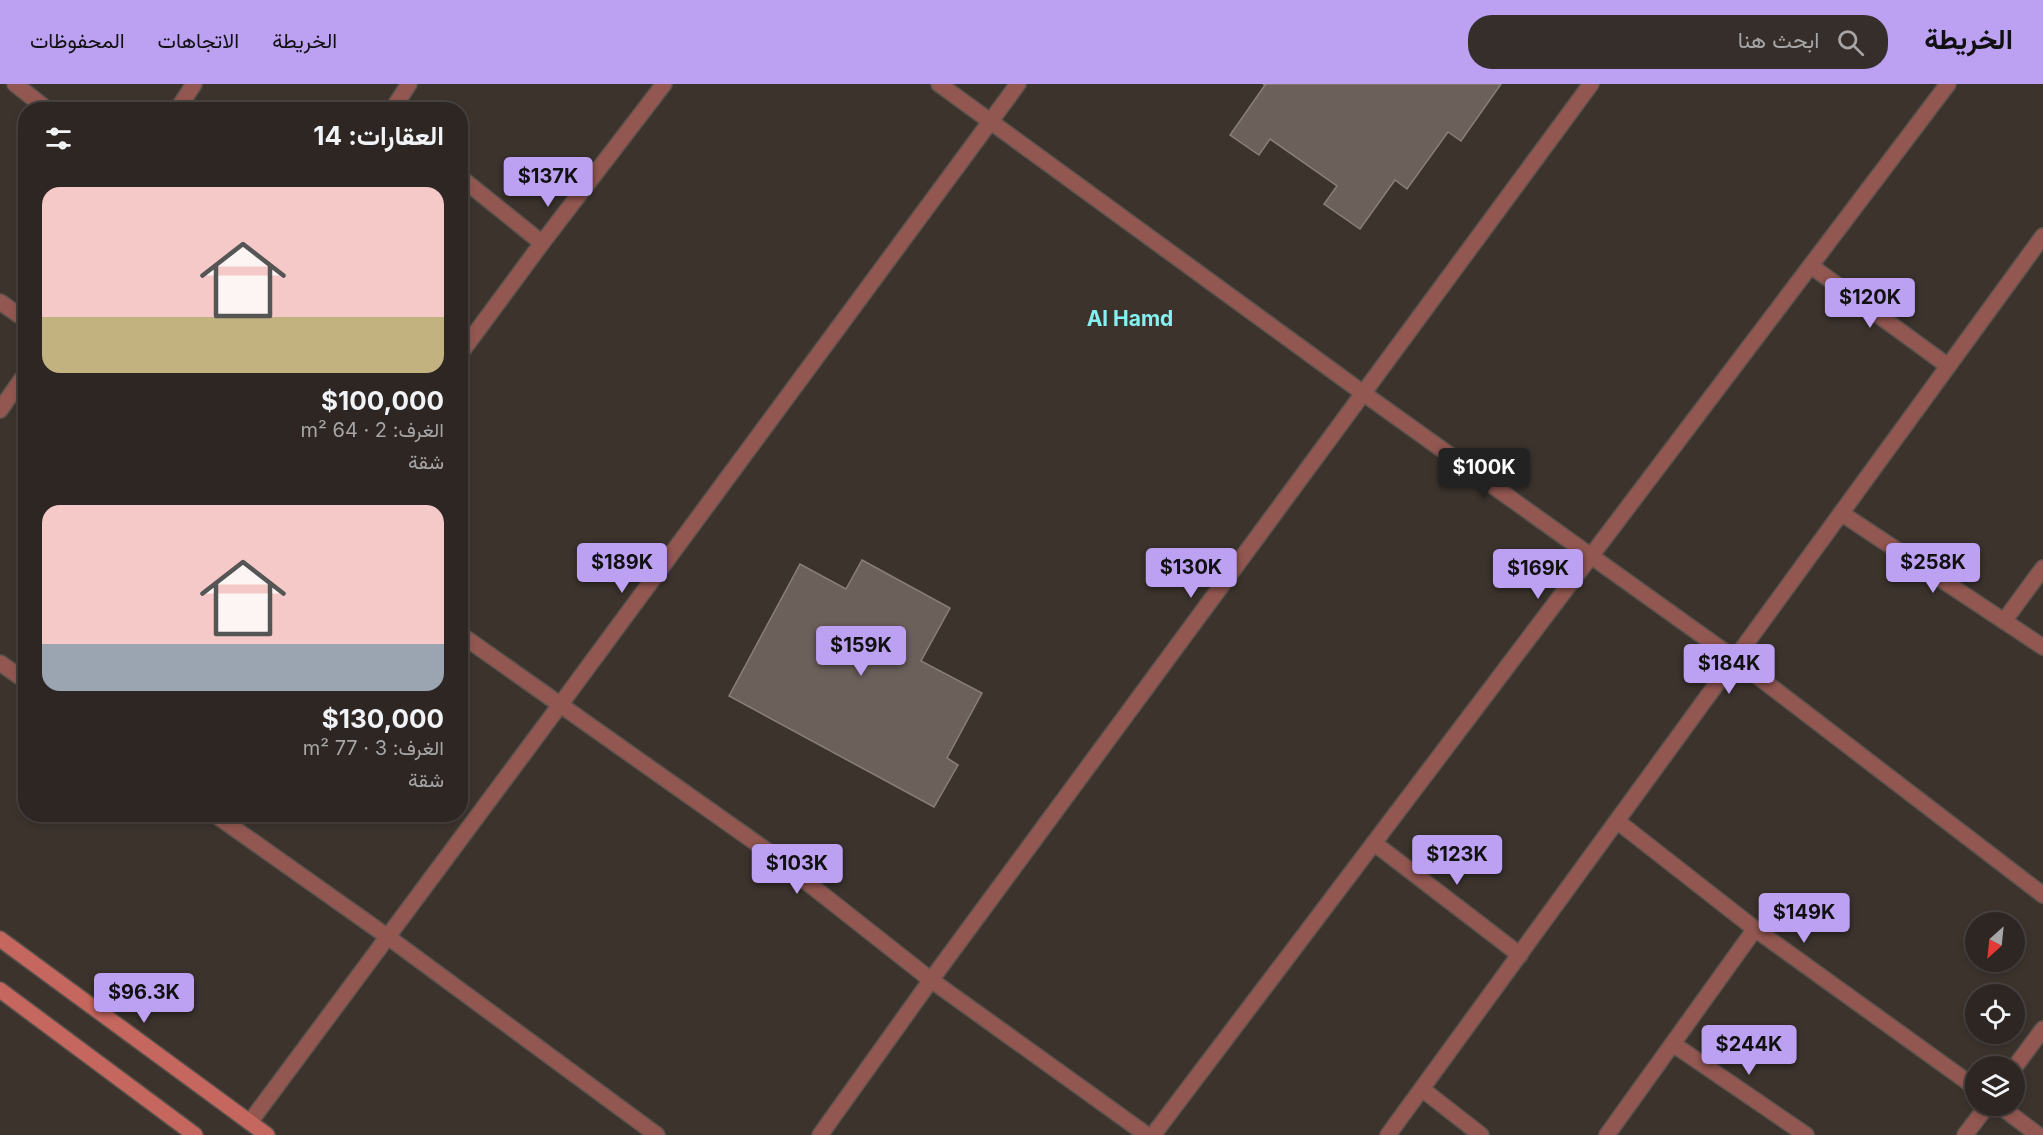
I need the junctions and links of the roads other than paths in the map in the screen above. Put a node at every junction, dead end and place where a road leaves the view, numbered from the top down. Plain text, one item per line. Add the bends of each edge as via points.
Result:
1 (15, 84) edge
2 (194, 84) edge
3 (410, 84) edge
4 (664, 84) edge
5 (939, 84) edge
6 (1018, 84) edge
7 (1591, 84) edge
8 (1948, 84) edge
9 (38, 102) edge
10 (182, 102) edge
11 (398, 102) edge
12 (990, 121) junction
13 (468, 183) edge
14 (2043, 236) edge
15 (542, 243) junction
16 (1811, 266) junction
17 (0, 302) edge
18 (18, 314) edge
19 (468, 343) edge
20 (1948, 366) junction
21 (18, 384) edge
22 (1363, 393) junction
23 (0, 410) edge
24 (1841, 513) junction
25 (1592, 555) junction
26 (2043, 568) edge
27 (2004, 621) junction
28 (468, 640) edge
29 (2043, 647) edge
30 (1735, 659) junction
31 (0, 663) edge
32 (18, 675) edge
33 (560, 705) junction
34 (1617, 820) junction
35 (225, 822) edge
36 (1374, 843) junction
37 (2043, 895) edge
38 (1755, 929) junction
39 (387, 937) junction
40 (0, 939) edge
41 (1520, 955) junction
42 (931, 980) junction
43 (0, 990) edge
44 (2043, 1029) edge
45 (1673, 1044) junction
46 (2023, 1056) edge
47 (1965, 1080) edge
48 (1422, 1089) junction
49 (1979, 1116) edge
50 (2013, 1116) edge
51 (250, 1122) junction
52 (195, 1135) edge
53 (267, 1135) edge
54 (657, 1135) edge
55 (820, 1135) edge
56 (1147, 1135) edge
57 (1153, 1135) edge
58 (1388, 1135) edge
59 (1481, 1135) edge
60 (1607, 1135) edge
61 (1806, 1135) edge
62 (1965, 1135) edge
63 (2038, 1135) edge

1 - 9 street
2 - 10 street
3 - 11 street
4 - 15 street
5 - 12 street
6 - 12 street
7 - 22 street
8 - 16 street
12 - 22 street
12 - 33 street
13 - 15 street
14 - 20 street
15 - 19 street
16 - 20 street
16 - 25 street
17 - 18 street
20 - 24 street
21 - 23 street
22 - 25 street
22 - 42 street
24 - 27 street
24 - 30 street
25 - 30 street
25 - 36 street
26 - 27 street
27 - 29 street
28 - 33 street
30 - 34 street
30 - 37 street
31 - 32 street
33 - 39 street
33 - 42 street via 766,850
34 - 38 street
34 - 41 street
35 - 39 street
36 - 41 street
36 - 57 street
38 - 45 street
38 - 47 street
39 - 51 street
39 - 54 street
40 - 51 main road
41 - 48 street
42 - 55 street
42 - 56 street
43 - 52 main road
44 - 46 street
45 - 60 street
45 - 61 street
48 - 58 street
48 - 59 street
49 - 62 street
50 - 63 street
51 - 53 main road

